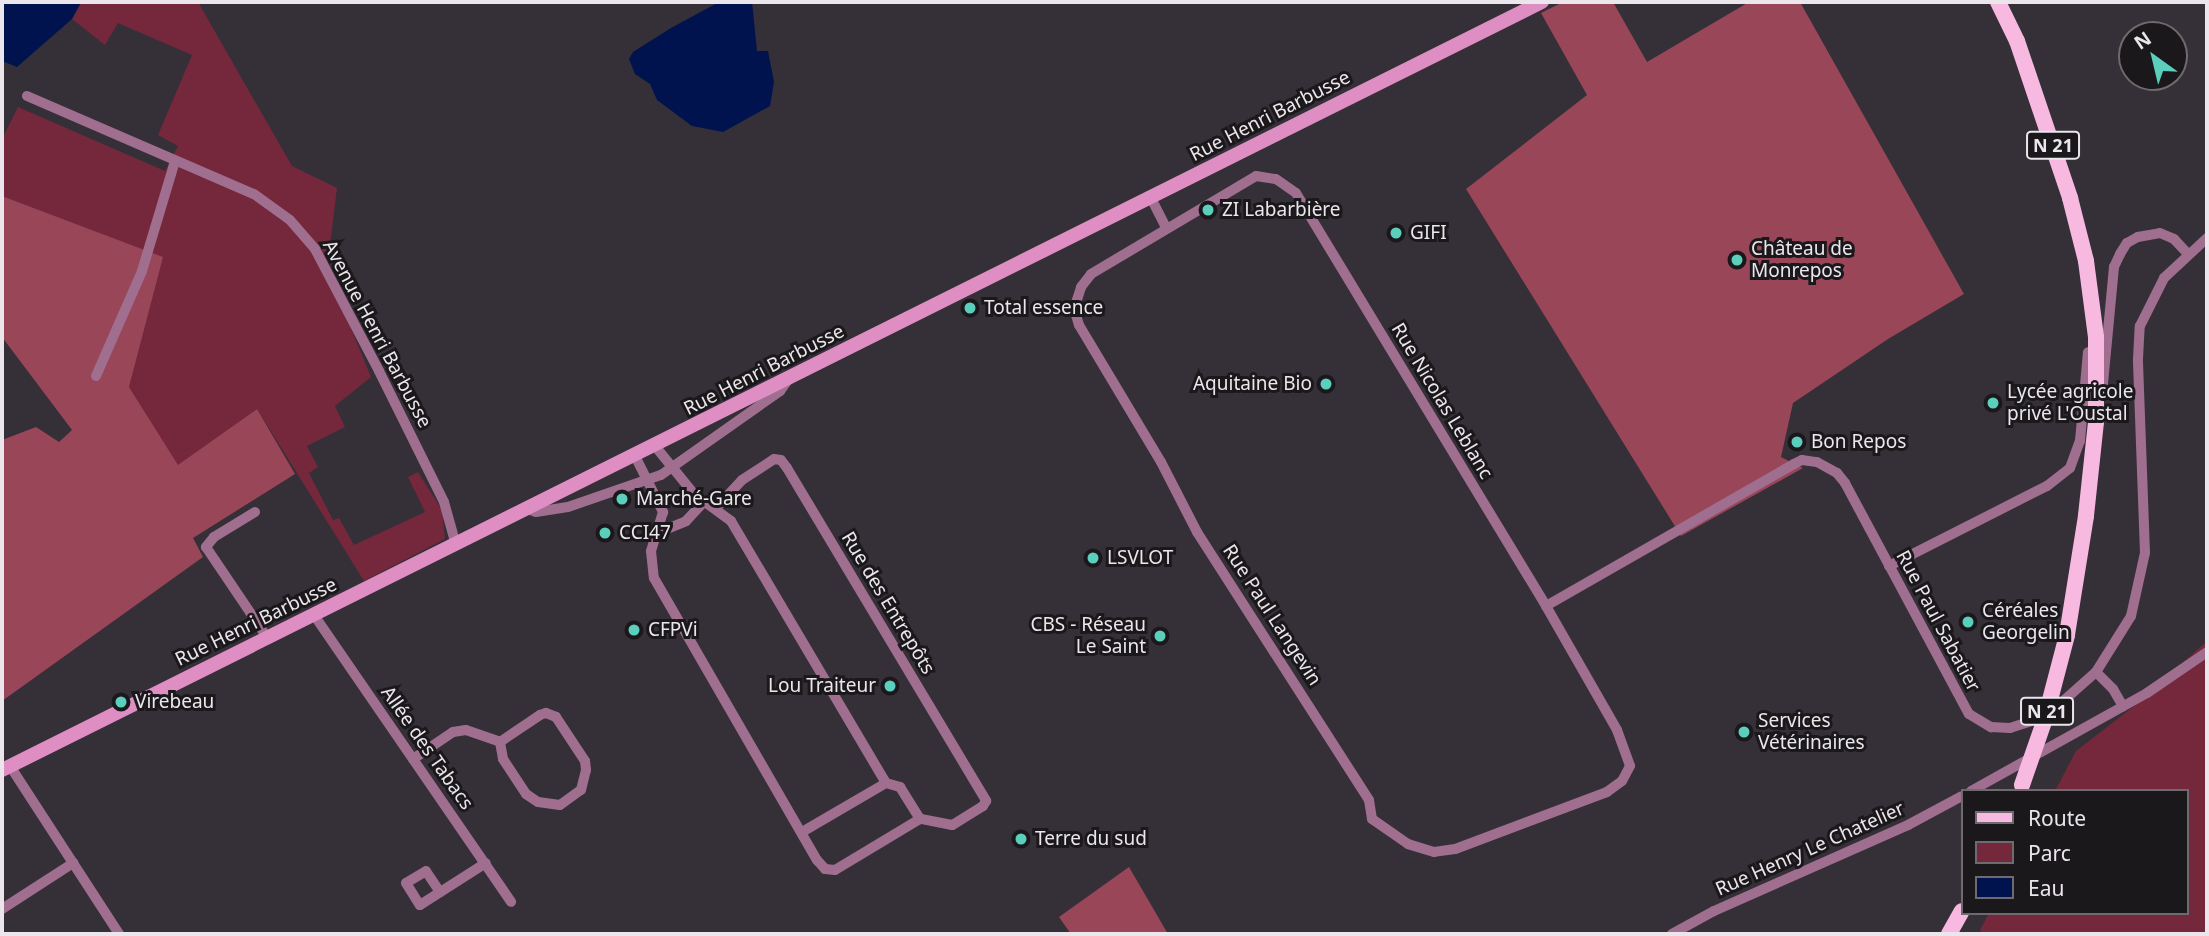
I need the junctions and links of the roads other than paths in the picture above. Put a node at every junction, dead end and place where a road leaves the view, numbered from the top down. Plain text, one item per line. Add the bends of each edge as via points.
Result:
1 (1542, 2) edge
2 (1998, 2) edge
3 (27, 96) dead end
4 (175, 161) junction
5 (1151, 198) junction
6 (1167, 227) junction
7 (2207, 237) edge
8 (2188, 254) junction
9 (2091, 293) junction
10 (96, 376) dead end
11 (788, 380) junction
12 (2097, 411) junction
13 (655, 446) junction
14 (635, 456) junction
15 (673, 469) junction
16 (649, 481) junction
17 (704, 502) junction
18 (716, 508) junction
19 (527, 509) junction
20 (256, 512) dead end
21 (657, 533) junction
22 (456, 545) junction
23 (1889, 566) junction
24 (1546, 606) junction
25 (314, 615) junction
26 (268, 639) junction
27 (2207, 652) edge
28 (2096, 672) junction
29 (2123, 706) junction
30 (500, 742) junction
31 (1629, 757) joint
32 (413, 759) junction
33 (6, 768) edge
34 (886, 783) junction
35 (2021, 788) edge
36 (1974, 789) edge
37 (1960, 797) edge
38 (920, 819) junction
39 (802, 832) junction
40 (73, 863) junction
41 (486, 863) junction
42 (440, 891) dead end
43 (511, 902) dead end
44 (2, 909) edge
45 (1960, 915) edge
46 (119, 934) edge
47 (1672, 934) edge
48 (1949, 934) edge

1 - 5 main road, Rue Henri Barbusse
2 - 9 main road, N 21 via 2017,41 2066,186
3 - 4 street, Avenue Henri Barbusse
4 - 10 street via 142,271
4 - 22 street, Avenue Henri Barbusse via 254,194 290,220 315,249 444,502
5 - 6 street
5 - 11 main road, Rue Henri Barbusse
6 - 24 street, Rue Nicolas Leblanc via 1256,176 1276,179 1296,193
6 - 31 street, Rue Paul Langevin via 1091,274 1081,287 1075,316 1197,532 1369,800 1372,819 1418,848 1434,852 1455,849 1607,792 1625,776
7 - 8 street, Rue Paul Sabatier
8 - 12 street via 2174,239 2160,233 2138,237 2120,254
8 - 28 street, Rue Paul Sabatier via 2153,295 2138,337 2144,510 2141,580 2130,615
9 - 12 main road, N 21
9 - 23 street via 2088,386 2080,441 2070,468 2048,486
11 - 13 main road, Rue Henri Barbusse
11 - 15 street via 780,391
12 - 35 main road, N 21, bridge via 2067,635
13 - 14 main road, Rue Henri Barbusse
13 - 15 street
14 - 16 street
14 - 19 main road, Rue Henri Barbusse
15 - 16 street
15 - 17 street
16 - 19 street via 568,507
16 - 21 street via 663,512
17 - 18 street
17 - 21 street via 686,521
18 - 34 street via 731,522
18 - 38 street, Rue des Entrepôts via 742,480 774,459 784,464 986,801 952,825
19 - 22 main road, Rue Henri Barbusse
20 - 26 street via 214,537 206,547
21 - 39 street via 651,551 654,578
22 - 25 main road, Rue Henri Barbusse
23 - 24 street, Rue Paul Sabatier via 1838,473 1825,464 1802,460
23 - 28 street, Rue Paul Sabatier via 1961,703 1984,725 2023,725 2061,703
24 - 31 street, Rue Nicolas Leblanc
25 - 26 main road, Rue Henri Barbusse
25 - 32 street, Allée des Tabacs
26 - 33 main road, Rue Henri Barbusse
27 - 29 street
28 - 29 street
29 - 36 street
30 - 30 street via 503,759 532,799 560,805 581,790 585,761 556,717 540,715
30 - 32 street via 484,734 453,732
32 - 41 street, Allée des Tabacs
33 - 40 street
34 - 38 street via 900,787
34 - 39 street
37 - 47 street, Rue Henry Le Chatelier
38 - 39 street via 835,870 825,869
40 - 44 street
40 - 46 street
41 - 42 street
41 - 43 street, Allée des Tabacs
45 - 48 main road

